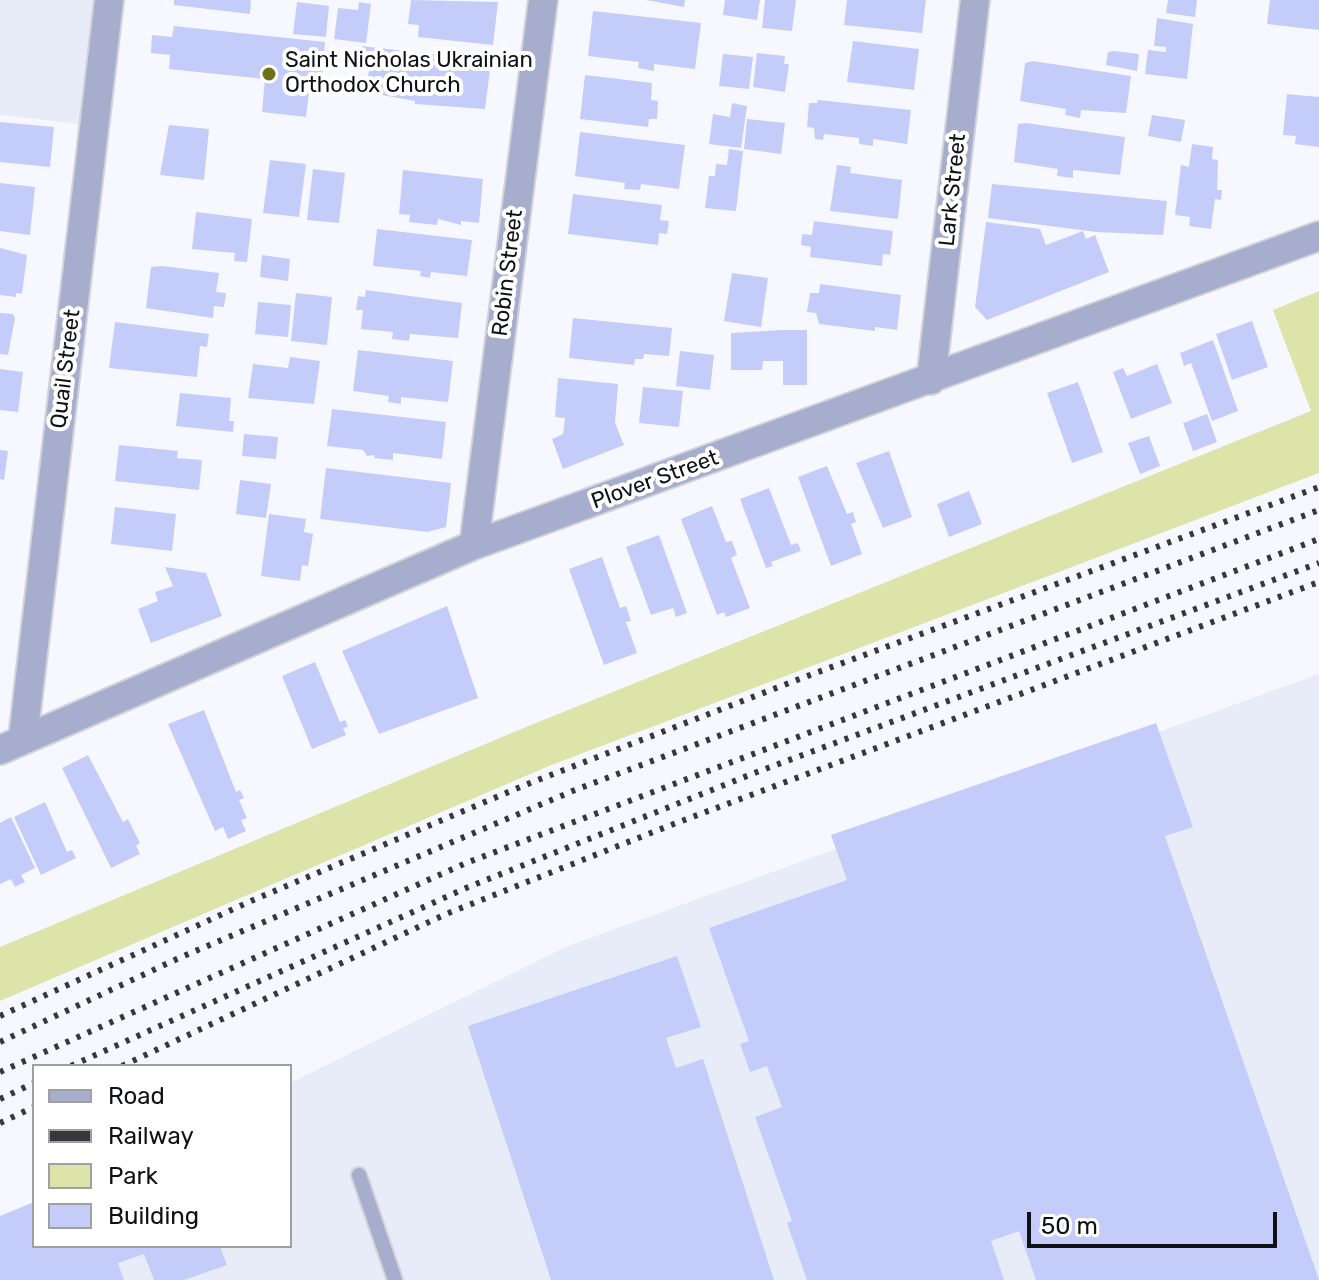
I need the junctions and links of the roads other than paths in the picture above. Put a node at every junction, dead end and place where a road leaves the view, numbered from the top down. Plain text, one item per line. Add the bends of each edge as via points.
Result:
1 (109, 0) edge
2 (543, 0) edge
3 (975, 0) edge
4 (1319, 236) edge
5 (931, 380) junction
6 (474, 545) junction
7 (12, 744) edge
8 (359, 1175) dead end
9 (395, 1280) edge

1 - 7 street, Quail Street
2 - 6 street, Robin Street
3 - 5 street, Lark Street
4 - 5 street, Plover Street
5 - 6 street, Plover Street
6 - 7 street, Plover Street
8 - 9 lane

